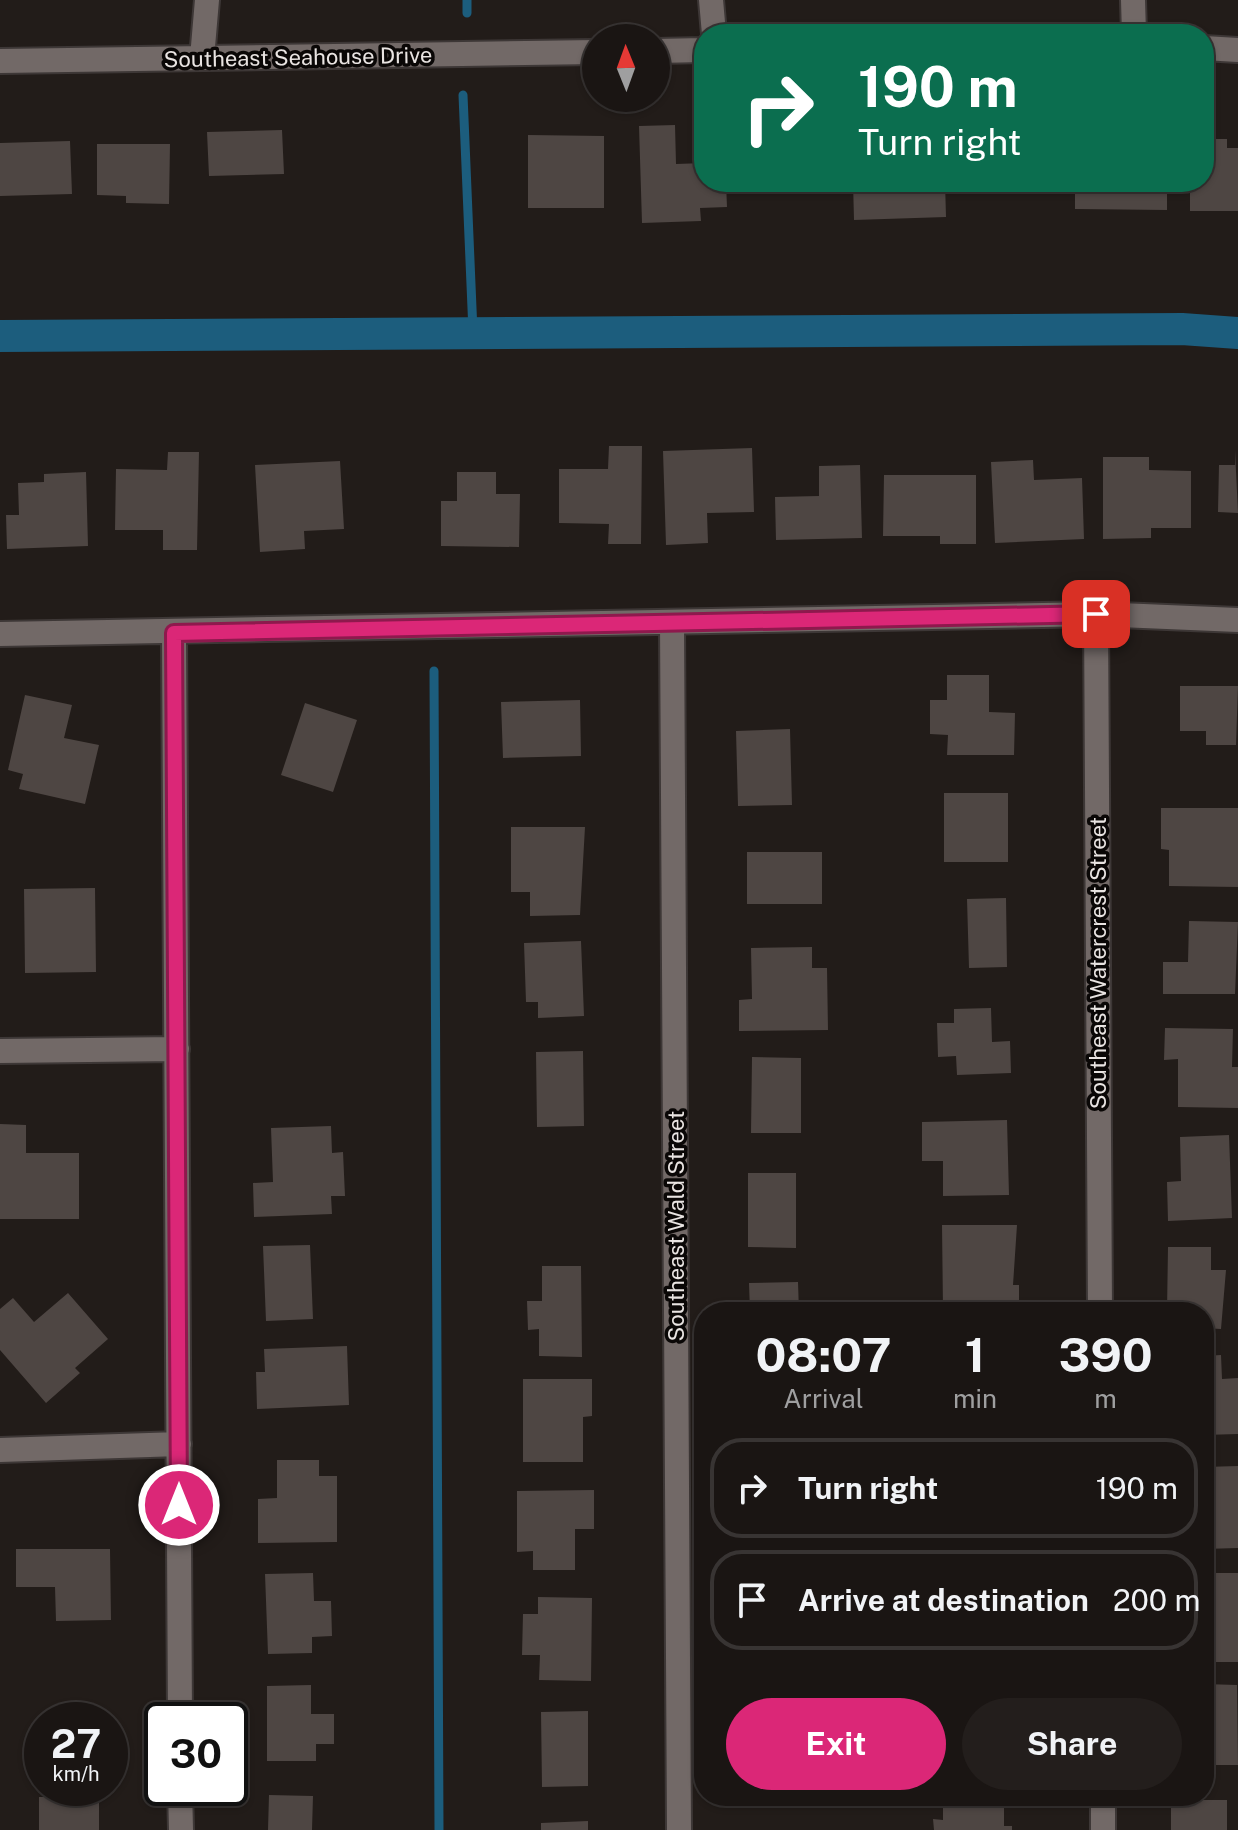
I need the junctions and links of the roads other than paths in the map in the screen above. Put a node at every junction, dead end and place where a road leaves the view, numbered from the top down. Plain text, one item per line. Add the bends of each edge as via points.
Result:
1 (207, 0) edge
2 (711, 0) edge
3 (1133, 0) edge
4 (713, 24) edge
5 (1134, 24) edge
6 (1214, 49) edge
7 (694, 50) edge
8 (1238, 50) edge
9 (670, 51) edge
10 (582, 52) edge
11 (202, 58) junction
12 (0, 61) edge
13 (1096, 614) junction
14 (1238, 620) edge
15 (672, 623) junction
16 (174, 633) junction
17 (0, 634) edge
18 (177, 1049) junction
19 (0, 1051) edge
20 (1100, 1302) edge
21 (179, 1444) junction
22 (0, 1450) edge
23 (180, 1702) edge
24 (180, 1806) edge
25 (1103, 1806) edge
26 (181, 1830) edge
27 (679, 1830) edge
28 (1103, 1830) edge

1 - 11 street
2 - 4 street
3 - 5 street
6 - 8 street
7 - 9 street
10 - 11 street, Southeast Seahouse Drive
11 - 12 street, Southeast Seahouse Drive
13 - 14 street
13 - 15 street
13 - 20 street, Southeast Watercrest Street
15 - 16 street
15 - 27 street, Southeast Wald Street
16 - 17 street
16 - 18 street
18 - 19 street
18 - 21 street
21 - 22 street
21 - 23 street
24 - 26 street
25 - 28 street

